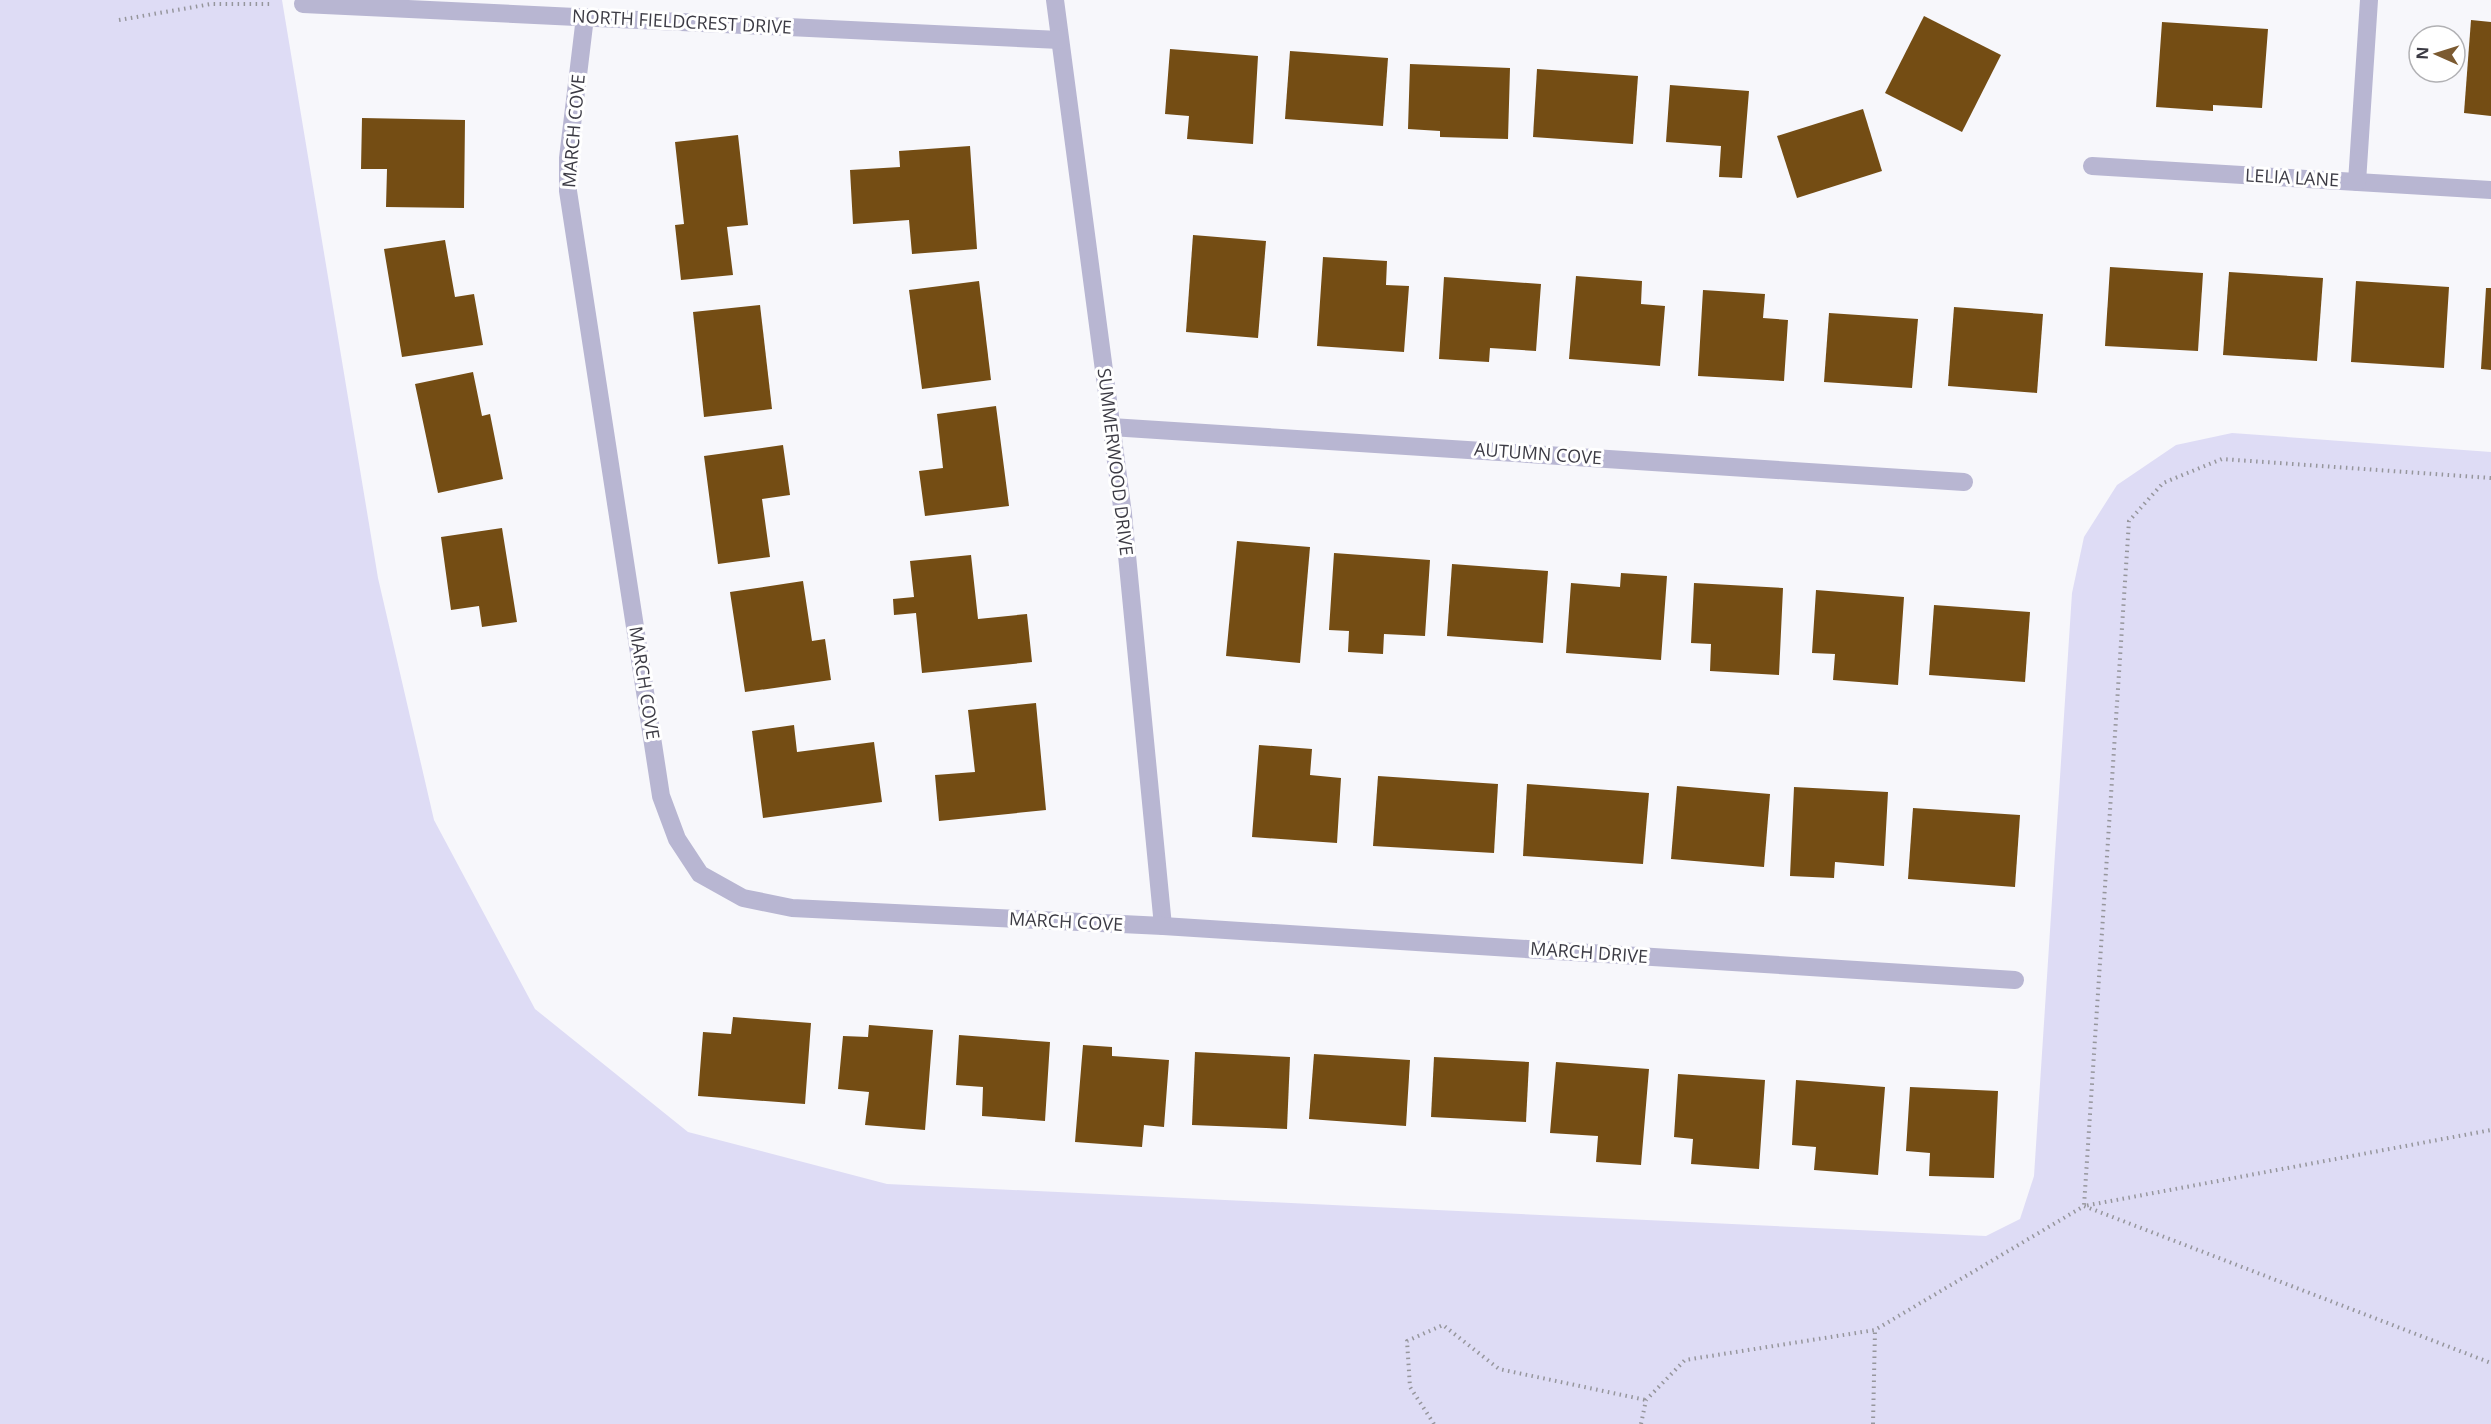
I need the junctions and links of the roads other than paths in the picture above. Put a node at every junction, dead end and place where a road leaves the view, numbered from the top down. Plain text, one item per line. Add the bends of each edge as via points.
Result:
1 (1055, 0) edge
2 (2369, 0) edge
3 (303, 4) road end
4 (585, 17) junction
5 (1060, 40) junction
6 (2092, 166) dead end
7 (2357, 182) junction
8 (2491, 190) edge
9 (1111, 427) junction
10 (1964, 482) dead end
11 (1163, 926) junction
12 (2015, 980) dead end

1 - 5 street, SUMMERWOOD DRIVE
2 - 7 street
3 - 4 street, NORTH FIELDCREST DRIVE
4 - 5 street, NORTH FIELDCREST DRIVE
4 - 11 street, MARCH COVE via 568,158 568,191 661,796 677,838 700,874 743,898 792,908
5 - 9 street, SUMMERWOOD DRIVE
6 - 7 street, LELIA LANE
7 - 8 street, LELIA LANE
9 - 10 street, AUTUMN COVE
9 - 11 street, SUMMERWOOD DRIVE via 1124,514
11 - 12 street, MARCH DRIVE

